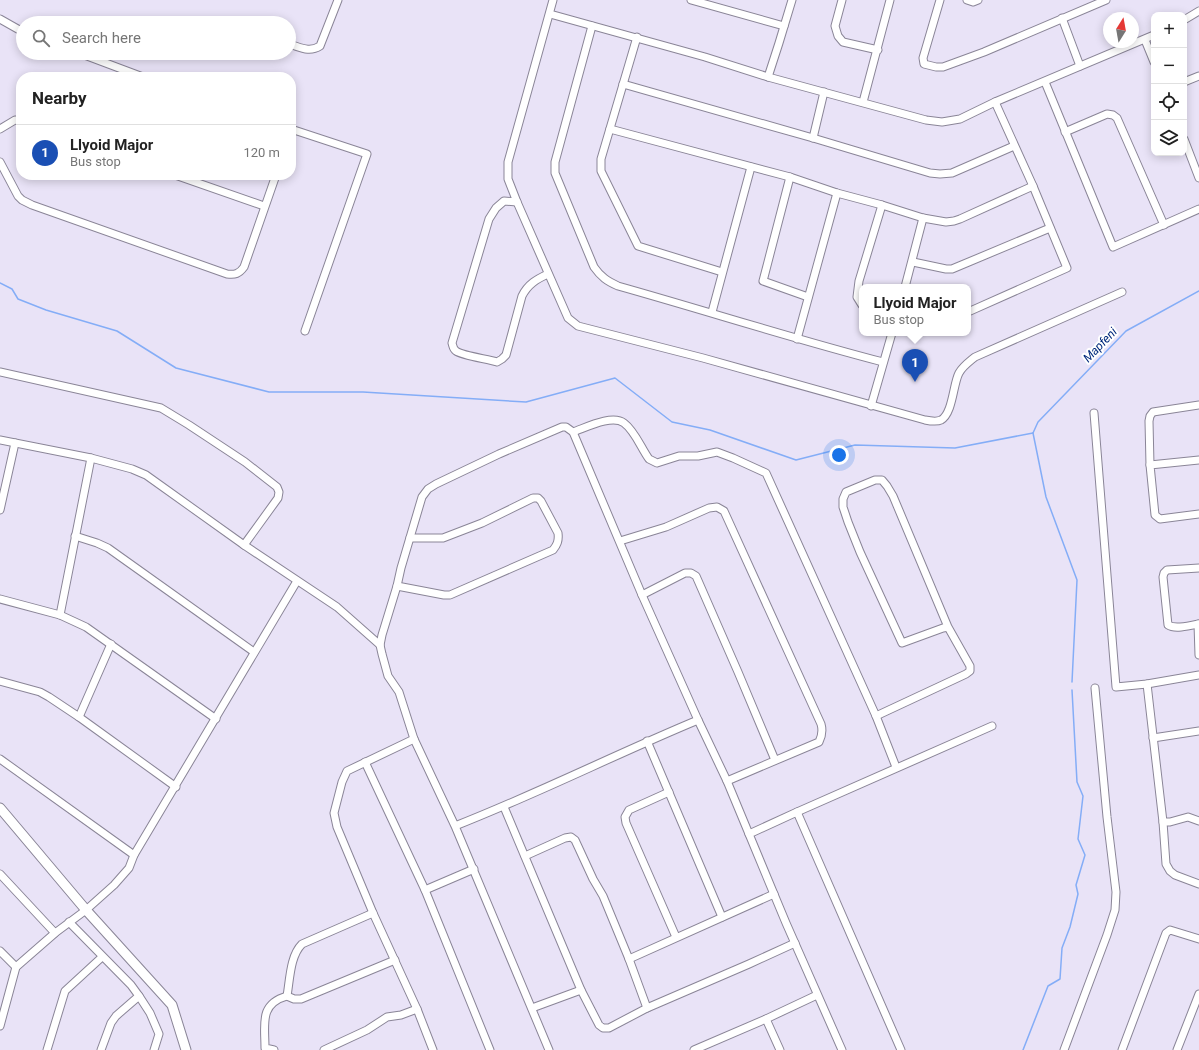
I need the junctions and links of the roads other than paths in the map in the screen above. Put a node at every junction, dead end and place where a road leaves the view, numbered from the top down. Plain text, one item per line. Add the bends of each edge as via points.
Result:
1 (338, 0) edge
2 (553, 0) edge
3 (691, 0) edge
4 (792, 0) edge
5 (842, 0) edge
6 (890, 0) edge
7 (940, 0) edge
8 (967, 0) edge
9 (978, 0) edge
10 (1106, 0) edge
11 (1199, 11) edge
12 (550, 14) junction
13 (1062, 18) junction
14 (1187, 18) edge
15 (0, 19) edge
16 (592, 26) junction
17 (784, 26) junction
18 (16, 28) edge
19 (637, 37) junction
20 (1151, 37) edge
21 (1145, 40) junction
22 (296, 46) edge
23 (878, 50) junction
24 (1151, 55) edge
25 (98, 60) edge
26 (1080, 66) junction
27 (130, 72) edge
28 (1199, 76) edge
29 (768, 77) junction
30 (1187, 81) edge
31 (1045, 82) junction
32 (623, 84) junction
33 (824, 92) junction
34 (863, 102) junction
35 (995, 102) junction
36 (16, 120) edge
37 (0, 129) edge
38 (610, 129) junction
39 (296, 132) edge
40 (1065, 132) junction
41 (813, 138) junction
42 (1014, 146) junction
43 (1187, 147) edge
44 (0, 162) edge
45 (751, 167) junction
46 (790, 177) junction
47 (1199, 178) edge
48 (189, 180) edge
49 (274, 180) edge
50 (1033, 186) junction
51 (837, 193) junction
52 (517, 202) junction
53 (882, 205) junction
54 (264, 206) junction
55 (1199, 210) edge
56 (923, 218) junction
57 (1164, 225) junction
58 (1050, 228) junction
59 (912, 262) junction
60 (722, 272) junction
61 (548, 274) junction
62 (906, 284) edge
63 (1122, 292) dead end
64 (808, 297) junction
65 (859, 300) edge
66 (971, 311) edge
67 (712, 312) junction
68 (304, 331) dead end
69 (891, 336) edge
70 (797, 339) junction
71 (883, 362) junction
72 (0, 372) edge
73 (1199, 405) edge
74 (871, 406) junction
75 (1094, 413) dead end
76 (573, 432) junction
77 (0, 440) edge
78 (14, 443) junction
79 (91, 458) junction
80 (1199, 460) edge
81 (1150, 465) junction
82 (0, 510) edge
83 (1199, 514) edge
84 (75, 536) junction
85 (410, 538) junction
86 (620, 541) junction
87 (244, 545) junction
88 (1199, 568) edge
89 (297, 581) junction
90 (397, 586) junction
91 (642, 595) junction
92 (0, 599) edge
93 (60, 615) junction
94 (1198, 624) edge
95 (948, 627) junction
96 (112, 644) junction
97 (380, 645) junction
98 (254, 652) junction
99 (1199, 655) edge
100 (1199, 674) edge
101 (0, 681) edge
102 (1147, 684) junction
103 (1095, 688) dead end
104 (876, 716) junction
105 (79, 717) junction
106 (216, 718) junction
107 (698, 720) junction
108 (992, 726) dead end
109 (1199, 731) edge
110 (1153, 738) junction
111 (414, 739) junction
112 (647, 741) junction
113 (0, 759) edge
114 (775, 760) junction
115 (366, 762) junction
116 (896, 768) junction
117 (727, 782) junction
118 (176, 787) junction
119 (669, 792) junction
120 (504, 807) junction
121 (0, 808) edge
122 (797, 812) junction
123 (1199, 821) edge
124 (1163, 822) junction
125 (455, 826) junction
126 (749, 834) junction
127 (134, 855) junction
128 (525, 856) junction
129 (474, 869) junction
130 (0, 874) edge
131 (1199, 884) edge
132 (425, 890) junction
133 (774, 894) junction
134 (86, 910) junction
135 (373, 913) junction
136 (722, 917) junction
137 (69, 922) junction
138 (55, 933) junction
139 (676, 937) junction
140 (1199, 939) edge
141 (795, 943) junction
142 (0, 951) edge
143 (102, 957) junction
144 (629, 959) junction
145 (395, 960) junction
146 (16, 968) junction
147 (582, 990) junction
148 (1199, 994) edge
149 (817, 995) junction
150 (139, 996) junction
151 (287, 996) junction
152 (532, 1008) junction
153 (647, 1008) junction
154 (417, 1009) junction
155 (766, 1019) junction
156 (0, 1024) edge
157 (265, 1049) edge
158 (47, 1050) edge
159 (101, 1050) edge
160 (154, 1050) edge
161 (186, 1050) edge
162 (274, 1050) edge
163 (324, 1050) edge
164 (433, 1050) edge
165 (490, 1050) edge
166 (549, 1050) edge
167 (694, 1050) edge
168 (780, 1050) edge
169 (842, 1050) edge
170 (901, 1050) edge
171 (1064, 1050) edge
172 (1122, 1050) edge
173 (1177, 1050) edge

1 - 22 street via 320,46 315,50
2 - 12 street
3 - 17 street
4 - 17 street
5 - 23 street via 835,26 838,36 844,42
6 - 23 street
7 - 13 street via 923,58 924,64 936,67 943,67 984,52
8 - 9 street
10 - 13 street
11 - 14 street
12 - 16 street
12 - 52 street via 508,162 508,179
13 - 26 street
15 - 18 street
16 - 19 street
16 - 67 street via 555,162 555,173 564,196 594,267 606,280 618,286
17 - 29 street
19 - 29 street
19 - 32 street
20 - 21 street
21 - 24 street
21 - 26 street
23 - 34 street
25 - 27 street
26 - 31 street
28 - 30 street
29 - 33 street
31 - 35 street
31 - 40 street
32 - 38 street
32 - 41 street
33 - 34 street
33 - 41 street
34 - 35 street via 942,122 960,118
35 - 42 street
36 - 37 street
38 - 45 street
38 - 60 street via 601,159 601,171 638,246
39 - 68 street via 367,154
40 - 57 street via 1107,114 1117,118
40 - 57 street via 1113,247
41 - 42 street via 940,174 952,172
42 - 50 street
43 - 47 street
44 - 54 street via 18,196 32,205 227,274 239,273 244,267
45 - 46 street
45 - 60 street
46 - 51 street
46 - 64 street via 763,281
48 - 54 street
49 - 54 street
50 - 56 street via 954,221
50 - 58 street
51 - 53 street
51 - 64 street
52 - 61 street
52 - 61 street via 504,201 489,219 452,343 456,352 497,362 506,356 525,290 530,284
53 - 56 street
53 - 65 street via 859,281
55 - 57 street
56 - 59 street
58 - 59 street via 952,269
58 - 66 street via 1067,268
59 - 62 street
60 - 67 street
61 - 74 street via 568,318 578,326 711,360
63 - 74 street via 975,357 959,374 950,404 941,420 925,420
64 - 70 street
67 - 70 street
69 - 71 street
70 - 71 street
71 - 74 street
72 - 87 street via 161,408 245,462 279,492 278,498
73 - 81 street via 1153,412 1149,421
75 - 102 street via 1116,686
76 - 85 street via 562,427 428,489 422,497
76 - 86 street
76 - 104 street via 608,420 618,420 630,429 649,460 653,462 717,452 766,473
77 - 78 street
78 - 79 street
78 - 82 street
79 - 84 street
79 - 87 street via 132,468 146,475
80 - 81 street
81 - 83 street via 1155,515 1160,519
84 - 93 street
84 - 98 street via 108,548
85 - 90 street
85 - 90 street via 443,538 482,524 533,498 538,498 559,539 553,550 450,595
86 - 91 street
86 - 114 street via 666,527 709,508 717,507 724,511 823,730 819,742
87 - 89 street
88 - 94 street via 1167,570 1163,577 1168,625 1176,627
89 - 97 street via 337,607
89 - 98 street
90 - 97 street
91 - 107 street
91 - 114 street via 685,573 696,576
92 - 93 street
93 - 96 street via 86,626
94 - 99 street
95 - 95 street via 887,486 882,480 875,480 846,492 843,507 848,522 902,643
95 - 104 street via 968,660 970,671
96 - 105 street
96 - 106 street
97 - 111 street via 388,676 399,692
98 - 106 street
100 - 102 street
101 - 105 street via 40,692
102 - 110 street
103 - 171 street via 1116,892 1115,910
104 - 116 street
105 - 118 street
106 - 118 street
107 - 112 street
107 - 117 street
108 - 116 street
109 - 110 street
110 - 124 street
111 - 115 street
111 - 125 street
112 - 119 street
112 - 120 street
113 - 127 street
114 - 117 street
115 - 132 street
115 - 135 street via 347,771 334,813 337,827
116 - 122 street
117 - 126 street
118 - 127 street
119 - 136 street
119 - 139 street via 629,810 625,817
120 - 125 street
120 - 128 street
121 - 134 street
122 - 126 street
122 - 170 street
123 - 124 street via 1188,817
124 - 131 street via 1166,864 1170,871
125 - 129 street
126 - 133 street
127 - 134 street via 129,868
128 - 144 street via 565,838 571,837 575,840 603,896
128 - 147 street
129 - 132 street
129 - 152 street
130 - 138 street
132 - 165 street
133 - 136 street
133 - 141 street
134 - 137 street
134 - 161 street via 172,1005
135 - 145 street
135 - 151 street via 302,944 294,955
136 - 139 street
137 - 138 street
137 - 143 street
138 - 146 street
139 - 144 street
140 - 172 street via 1170,930 1166,933
141 - 149 street
141 - 153 street
142 - 146 street
143 - 150 street
143 - 158 street via 65,991
144 - 153 street
145 - 151 street via 301,999
145 - 154 street
146 - 156 street
147 - 152 street
147 - 153 street via 599,1025 603,1028 609,1028
148 - 173 street
149 - 155 street
149 - 169 street
150 - 159 street via 111,1023
150 - 160 street via 150,1012 159,1034
151 - 157 street via 274,1001 265,1015
152 - 166 street
154 - 163 street via 387,1017 367,1030
154 - 164 street
155 - 167 street
155 - 168 street
157 - 162 street

